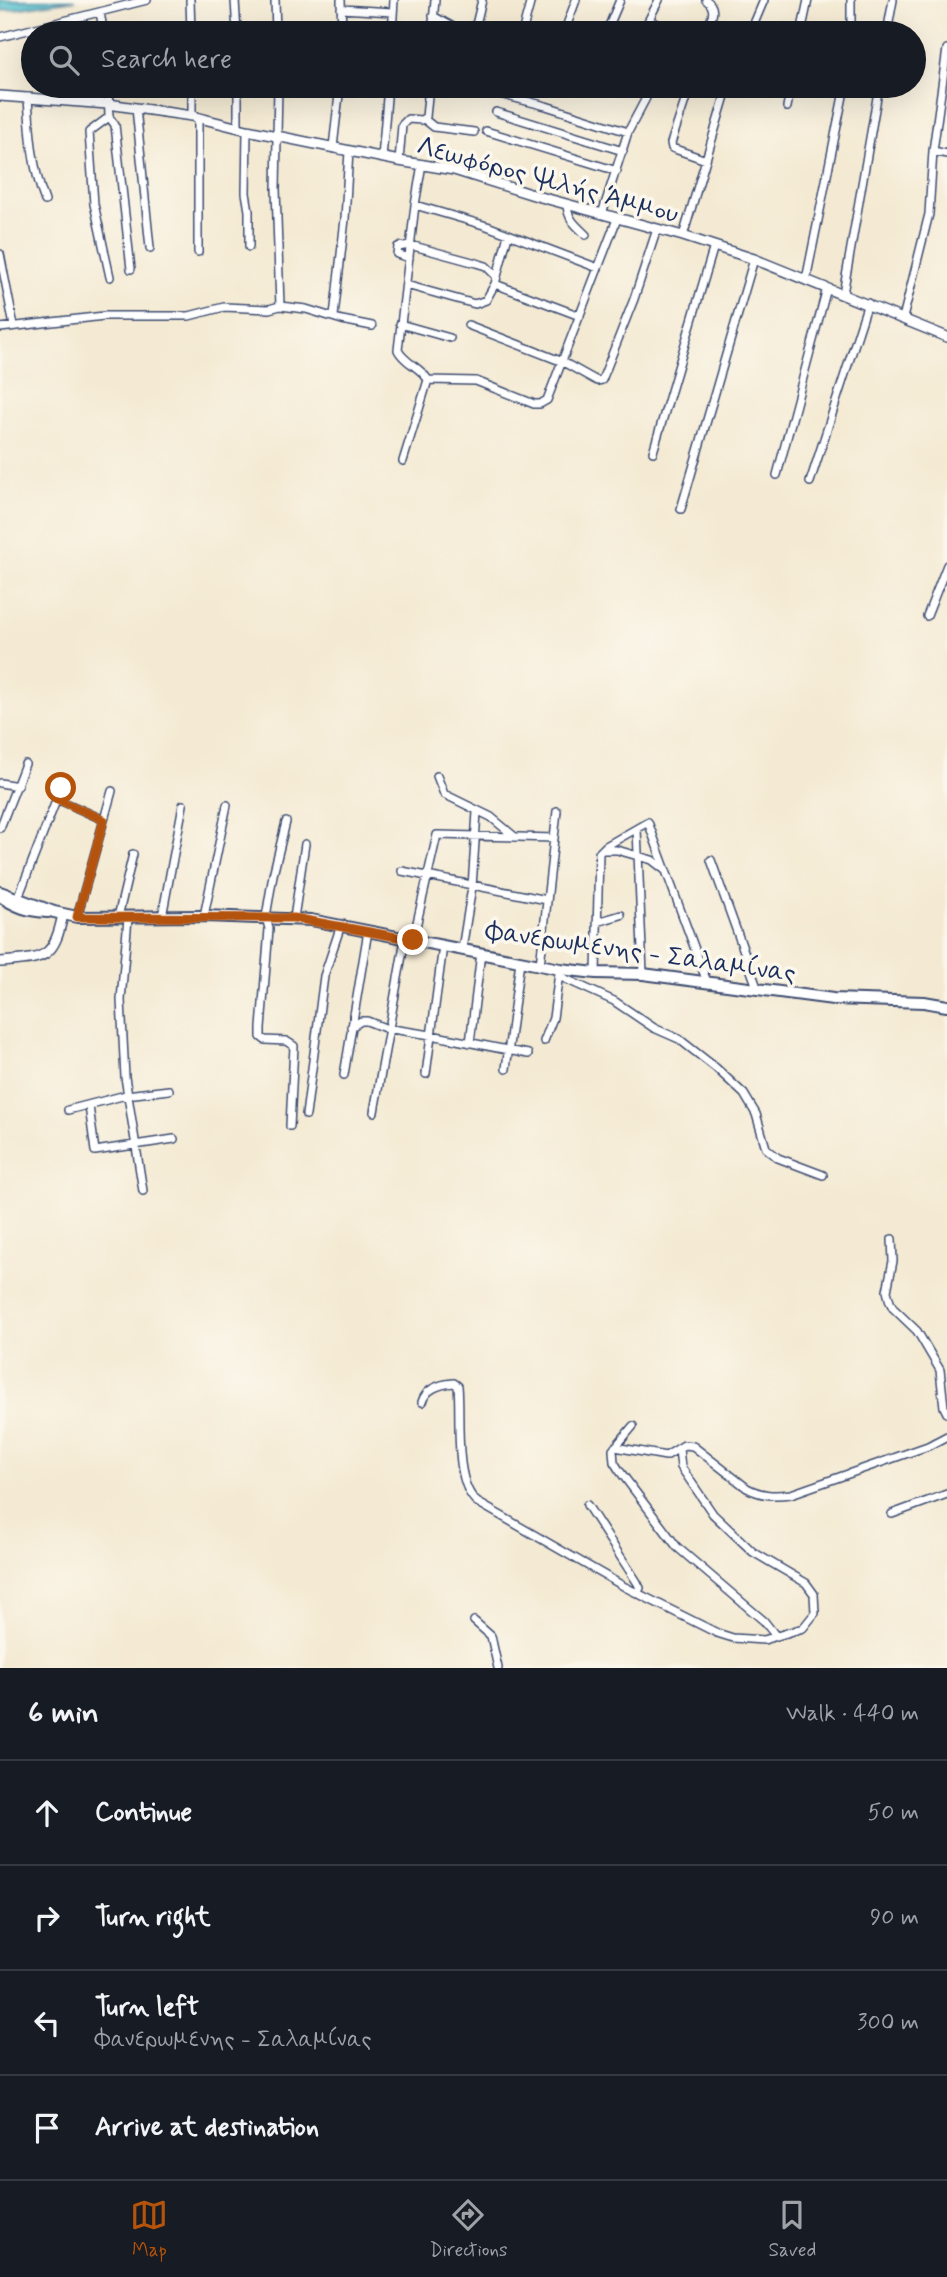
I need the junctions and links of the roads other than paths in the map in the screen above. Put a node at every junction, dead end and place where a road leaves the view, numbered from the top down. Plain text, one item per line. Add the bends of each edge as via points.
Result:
1 (147, 0) edge
2 (190, 0) edge
3 (236, 0) edge
4 (275, 0) edge
5 (394, 0) edge
6 (435, 0) edge
7 (482, 0) edge
8 (531, 0) edge
9 (576, 0) edge
10 (620, 0) edge
11 (659, 0) edge
12 (706, 0) edge
13 (764, 0) edge
14 (807, 0) edge
15 (851, 0) edge
16 (893, 0) edge
17 (341, 4) edge
18 (393, 12) junction
19 (100, 13) junction
20 (433, 16) junction
21 (649, 20) edge
22 (67, 21) edge
23 (102, 21) edge
24 (191, 21) edge
25 (237, 21) edge
26 (276, 21) edge
27 (393, 21) edge
28 (433, 21) edge
29 (442, 21) edge
30 (477, 21) edge
31 (525, 21) edge
32 (568, 21) edge
33 (611, 21) edge
34 (710, 21) edge
35 (755, 21) edge
36 (803, 21) edge
37 (851, 21) edge
38 (889, 21) edge
39 (21, 32) edge
40 (0, 37) edge
41 (947, 50) edge
42 (0, 96) edge
43 (21, 97) edge
44 (28, 98) edge
45 (39, 98) edge
46 (108, 98) edge
47 (193, 98) edge
48 (239, 98) edge
49 (278, 98) edge
50 (339, 98) edge
51 (387, 98) edge
52 (428, 98) edge
53 (515, 98) edge
54 (646, 98) edge
55 (686, 98) edge
56 (724, 98) edge
57 (789, 98) edge
58 (843, 98) edge
59 (877, 98) edge
60 (108, 104) junction
61 (787, 107) dead end
62 (136, 108) junction
63 (496, 112) dead end
64 (109, 117) junction
65 (195, 117) junction
66 (424, 119) junction
67 (243, 129) junction
68 (486, 131) dead end
69 (474, 132) dead end
70 (628, 132) junction
71 (278, 136) junction
72 (333, 147) junction
73 (349, 151) junction
74 (623, 151) junction
75 (933, 151) junction
76 (947, 155) edge
77 (382, 158) junction
78 (706, 160) junction
79 (398, 161) junction
80 (422, 164) junction
81 (617, 171) junction
82 (45, 201) dead end
83 (415, 205) junction
84 (567, 205) junction
85 (602, 215) junction
86 (617, 219) junction
87 (657, 229) junction
88 (586, 234) dead end
89 (508, 235) junction
90 (683, 236) junction
91 (410, 245) junction
92 (714, 246) junction
93 (249, 247) dead end
94 (150, 248) dead end
95 (198, 251) dead end
96 (0, 254) edge
97 (409, 258) junction
98 (754, 260) junction
99 (598, 268) junction
100 (131, 269) dead end
101 (110, 277) dead end
102 (496, 280) junction
103 (806, 280) junction
104 (406, 285) junction
105 (827, 288) junction
106 (844, 294) junction
107 (867, 303) junction
108 (280, 306) junction
109 (334, 316) junction
110 (580, 316) junction
111 (903, 318) junction
112 (400, 324) junction
113 (468, 325) dead end
114 (14, 326) junction
115 (372, 326) dead end
116 (0, 328) edge
117 (947, 337) edge
118 (450, 338) dead end
119 (563, 362) junction
120 (428, 380) junction
121 (653, 452) dead end
122 (403, 461) dead end
123 (777, 475) dead end
124 (810, 482) dead end
125 (681, 509) dead end
126 (947, 565) edge
127 (938, 587) junction
128 (947, 590) edge
129 (926, 616) dead end
130 (26, 765) dead end
131 (437, 776) dead end
132 (0, 783) edge
133 (18, 786) junction
134 (61, 788) dead end
135 (113, 791) dead end
136 (57, 799) junction
137 (183, 805) dead end
138 (227, 805) dead end
139 (557, 811) dead end
140 (477, 812) junction
141 (104, 820) junction
142 (286, 822) dead end
143 (0, 828) edge
144 (637, 829) junction
145 (475, 836) junction
146 (516, 837) junction
147 (554, 838) junction
148 (305, 844) dead end
149 (602, 849) junction
150 (133, 854) dead end
151 (639, 858) junction
152 (711, 860) dead end
153 (665, 870) junction
154 (402, 871) dead end
155 (428, 876) junction
156 (472, 887) junction
157 (0, 894) edge
158 (18, 898) junction
159 (547, 900) junction
160 (58, 913) junction
161 (621, 915) dead end
162 (204, 916) junction
163 (77, 917) junction
164 (266, 917) junction
165 (123, 918) junction
166 (162, 918) junction
167 (294, 918) junction
168 (597, 922) junction
169 (341, 926) junction
170 (368, 931) junction
171 (409, 939) junction
172 (443, 946) junction
173 (462, 949) junction
174 (481, 953) junction
175 (520, 961) junction
176 (0, 962) edge
177 (540, 965) junction
178 (559, 973) junction
179 (596, 973) junction
180 (643, 974) junction
181 (708, 982) junction
182 (758, 991) junction
183 (947, 1006) edge
184 (351, 1027) junction
185 (391, 1029) junction
186 (431, 1035) junction
187 (544, 1041) dead end
188 (471, 1044) junction
189 (508, 1051) junction
190 (528, 1054) dead end
191 (506, 1069) dead end
192 (426, 1074) dead end
193 (344, 1075) dead end
194 (169, 1090) dead end
195 (126, 1095) junction
196 (89, 1106) junction
197 (68, 1110) dead end
198 (374, 1112) dead end
199 (306, 1115) dead end
200 (290, 1126) dead end
201 (174, 1139) dead end
202 (134, 1144) junction
203 (823, 1175) dead end
204 (143, 1191) dead end
205 (892, 1239) dead end
206 (422, 1402) dead end
207 (947, 1413) edge
208 (633, 1426) dead end
209 (947, 1436) edge
210 (615, 1447) junction
211 (679, 1449) junction
212 (947, 1494) edge
213 (587, 1505) dead end
214 (892, 1514) dead end
215 (637, 1593) junction
216 (474, 1621) dead end
217 (775, 1635) junction
218 (498, 1668) edge

1 - 19 street
2 - 24 street
3 - 25 street
4 - 26 street
5 - 18 street
6 - 20 street
7 - 30 street
8 - 31 street
9 - 32 street
10 - 33 street
11 - 21 street
12 - 34 street via 714,9
13 - 35 street
14 - 36 street
15 - 37 street
16 - 38 street
17 - 18 street
18 - 27 street
19 - 22 street
19 - 23 street
20 - 28 street
20 - 29 street
39 - 40 street
41 - 75 street
42 - 43 street, Λεωφόρος Ψιλής Άμμου
44 - 82 street via 31,140
45 - 60 street, Λεωφόρος Ψιλής Άμμου
46 - 60 street
47 - 65 street
48 - 67 street
49 - 71 street
50 - 72 street
51 - 77 street
52 - 66 street
53 - 70 street
54 - 70 street
55 - 78 street via 672,148
56 - 78 street
57 - 61 street
58 - 103 street
59 - 106 street
60 - 62 street, Λεωφόρος Ψιλής Άμμου
60 - 64 street
62 - 65 street, Λεωφόρος Ψιλής Άμμου
62 - 94 street
63 - 74 street
64 - 100 street via 115,125
64 - 101 street via 89,132 94,204
65 - 67 street, Λεωφόρος Ψιλής Άμμου
65 - 95 street
66 - 69 street via 434,127
66 - 79 street via 408,119 401,125
67 - 71 street, Λεωφόρος Ψιλής Άμμου
67 - 93 street
68 - 81 street
70 - 74 street
71 - 72 street, Λεωφόρος Ψιλής Άμμου
71 - 108 street
72 - 73 street, Λεωφόρος Ψιλής Άμμου
73 - 77 street, Λεωφόρος Ψιλής Άμμου
73 - 109 street
74 - 81 street
75 - 76 street
75 - 111 street via 929,214
77 - 79 street, Λεωφόρος Ψιλής Άμμου
78 - 90 street
79 - 80 street, Λεωφόρος Ψιλής Άμμου
80 - 83 street
80 - 84 street, Λεωφόρος Ψιλής Άμμου
81 - 85 street
83 - 89 street
83 - 91 street
84 - 85 street, Λεωφόρος Ψιλής Άμμου
84 - 88 street via 572,223
85 - 86 street, Λεωφόρος Ψιλής Άμμου
86 - 87 street, Λεωφόρος Ψιλής Άμμου
86 - 99 street
87 - 90 street, Λεωφόρος Ψιλής Άμμου
87 - 119 street via 602,380
89 - 99 street
89 - 102 street
90 - 92 street, Λεωφόρος Ψιλής Άμμου
91 - 97 street
91 - 97 street via 397,250
91 - 102 street via 486,266
92 - 98 street, Λεωφόρος Ψιλής Άμμου
92 - 121 street
96 - 114 street
97 - 104 street
98 - 103 street, Λεωφόρος Ψιλής Άμμου
98 - 125 street
99 - 110 street
102 - 104 street via 486,300 475,304
102 - 110 street
103 - 105 street, Λεωφόρος Ψιλής Άμμου
104 - 112 street
105 - 106 street, Λεωφόρος Ψιλής Άμμου
105 - 123 street
106 - 107 street, Λεωφόρος Ψιλής Άμμου
107 - 111 street, Λεωφόρος Ψιλής Άμμου
107 - 124 street
108 - 109 street
108 - 114 street
109 - 115 street
110 - 119 street
111 - 117 street, Λεωφόρος Ψιλής Άμμου
112 - 118 street
112 - 120 street via 400,354
113 - 119 street
114 - 116 street
119 - 120 street via 547,400 540,404 476,381
120 - 122 street
126 - 127 street
127 - 128 street
127 - 129 street
130 - 133 street
131 - 140 street via 444,794
132 - 133 street
133 - 143 street
134 - 136 street
135 - 141 street
136 - 141 street
136 - 158 street
137 - 166 street
138 - 162 street
139 - 147 street
140 - 145 street
140 - 146 street
141 - 163 street
142 - 164 street
144 - 149 street
144 - 151 street
144 - 153 street via 648,822
145 - 146 street
145 - 155 street via 437,835
145 - 156 street
146 - 147 street
147 - 159 street
148 - 167 street
149 - 151 street
149 - 168 street
150 - 165 street
151 - 153 street via 652,860
151 - 180 street
152 - 182 street
153 - 181 street
154 - 155 street
155 - 156 street
155 - 171 street
156 - 159 street
156 - 173 street
157 - 158 main road, Φανερωμενης - Σαλαμίνας
157 - 160 main road via 29,911
158 - 160 main road, Φανερωμενης - Σαλαμίνας
159 - 177 street
160 - 163 main road, Φανερωμενης - Σαλαμίνας
160 - 176 street via 59,934 45,954
161 - 168 street
162 - 164 main road, Φανερωμενης - Σαλαμίνας
162 - 166 main road, Φανερωμενης - Σαλαμίνας
163 - 165 main road, Φανερωμενης - Σαλαμίνας
164 - 167 main road, Φανερωμενης - Σαλαμίνας
164 - 200 street via 261,1037 294,1046
165 - 166 main road, Φανερωμενης - Σαλαμίνας
165 - 195 street
167 - 169 main road, Φανερωμενης - Σαλαμίνας
168 - 179 street
169 - 170 main road, Φανερωμενης - Σαλαμίνας
169 - 199 street via 325,970
170 - 171 main road, Φανερωμενης - Σαλαμίνας
170 - 184 street
171 - 172 main road, Φανερωμενης - Σαλαμίνας
171 - 185 street
172 - 173 main road, Φανερωμενης - Σαλαμίνας
172 - 186 street
173 - 174 main road, Φανερωμενης - Σαλαμίνας
174 - 175 main road, Φανερωμενης - Σαλαμίνας
174 - 188 street
175 - 177 main road, Φανερωμενης - Σαλαμίνας
175 - 189 street
177 - 178 main road, Φανερωμενης - Σαλαμίνας
178 - 179 main road, Φανερωμενης - Σαλαμίνας
178 - 187 street via 553,1018
178 - 203 street via 679,1039 744,1094 756,1114 766,1148 778,1158
179 - 180 main road, Φανερωμενης - Σαλαμίνας
180 - 181 main road, Φανερωμενης - Σαλαμίνας
181 - 182 main road, Φανερωμενης - Σαλαμίνας
182 - 183 main road, Φανερωμενης - Σαλαμίνας
184 - 185 street via 360,1021
184 - 193 street
185 - 186 street
185 - 198 street
186 - 188 street
186 - 192 street
188 - 189 street
189 - 190 street
189 - 191 street
194 - 195 street
195 - 196 street
195 - 202 street
196 - 197 street
196 - 202 street via 94,1150
201 - 202 street
202 - 204 street
205 - 207 street via 890,1302 917,1331 940,1370
206 - 215 street via 436,1386 458,1386 463,1476 473,1499
208 - 210 street
209 - 211 street via 791,1494 774,1496 747,1488 694,1446
210 - 211 street via 661,1456
210 - 217 street via 619,1471 677,1547
211 - 217 street via 681,1467 726,1528 752,1552 806,1583 814,1594 813,1618 803,1628
212 - 214 street
213 - 215 street via 637,1582
215 - 217 street via 733,1638 755,1641
216 - 218 street via 491,1636

